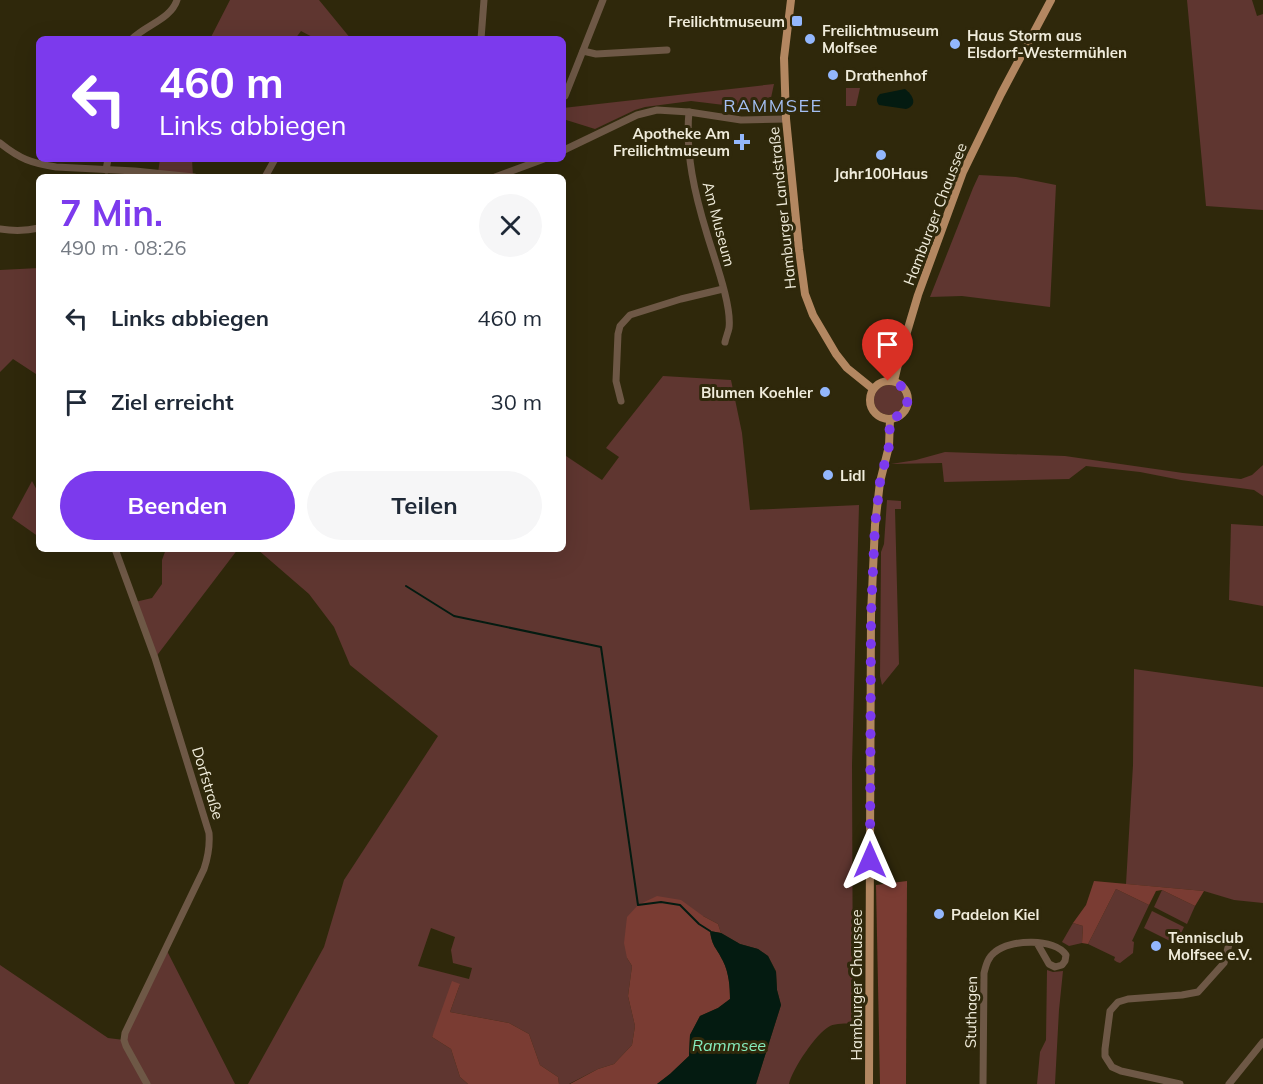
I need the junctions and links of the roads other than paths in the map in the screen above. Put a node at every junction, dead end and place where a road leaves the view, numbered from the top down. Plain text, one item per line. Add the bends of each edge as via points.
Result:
1 (177, 0) edge
2 (484, 0) edge
3 (603, 0) edge
4 (791, 0) edge
5 (1051, 0) edge
6 (135, 36) edge
7 (481, 36) edge
8 (667, 50) dead end
9 (584, 51) junction
10 (566, 92) edge
11 (689, 112) junction
12 (786, 118) junction
13 (0, 143) edge
14 (566, 149) edge
15 (107, 162) edge
16 (536, 162) edge
17 (56, 167) junction
18 (106, 170) junction
19 (55, 174) edge
20 (166, 174) edge
21 (503, 174) edge
22 (36, 229) edge
23 (0, 230) edge
24 (723, 289) junction
25 (725, 342) dead end
26 (894, 381) junction
27 (873, 389) junction
28 (621, 401) dead end
29 (890, 419) junction
30 (117, 552) edge
31 (1036, 943) dead end
32 (1229, 944) dead end
33 (1263, 1042) edge
34 (147, 1084) edge
35 (869, 1084) edge
36 (983, 1084) edge
37 (1180, 1084) edge
38 (1229, 1084) edge

1 - 6 street via 170,13
2 - 7 street
3 - 9 street
4 - 12 main road, Hamburger Landstraße via 784,58
5 - 26 main road, Hamburger Chaussee via 963,172 918,295
8 - 9 street via 596,54
9 - 10 street
11 - 12 street via 741,120
11 - 14 street via 646,112
11 - 24 street, Am Museum via 691,168
12 - 27 main road, Hamburger Landstraße via 798,250 808,304 845,365
13 - 17 street via 21,158
15 - 18 street
16 - 21 street
17 - 18 street
17 - 19 street
18 - 20 street
22 - 23 street
24 - 25 street, Am Museum via 729,327
24 - 28 street via 630,315 625,320 618,334 616,381
26 - 27 main road via 882,382
26 - 29 main road via 905,389 908,402 902,414
27 - 29 main road via 869,399 872,410
29 - 35 main road, Hamburger Chaussee via 875,525 871,615
30 - 34 street, Dorfstraße via 209,832 204,869 125,1033 126,1046
31 - 36 street, Stuthagen via 1001,947 987,962
32 - 37 street via 1224,963 1198,992 1128,999 1118,1002 1110,1011 1105,1056 1112,1067
33 - 38 street

